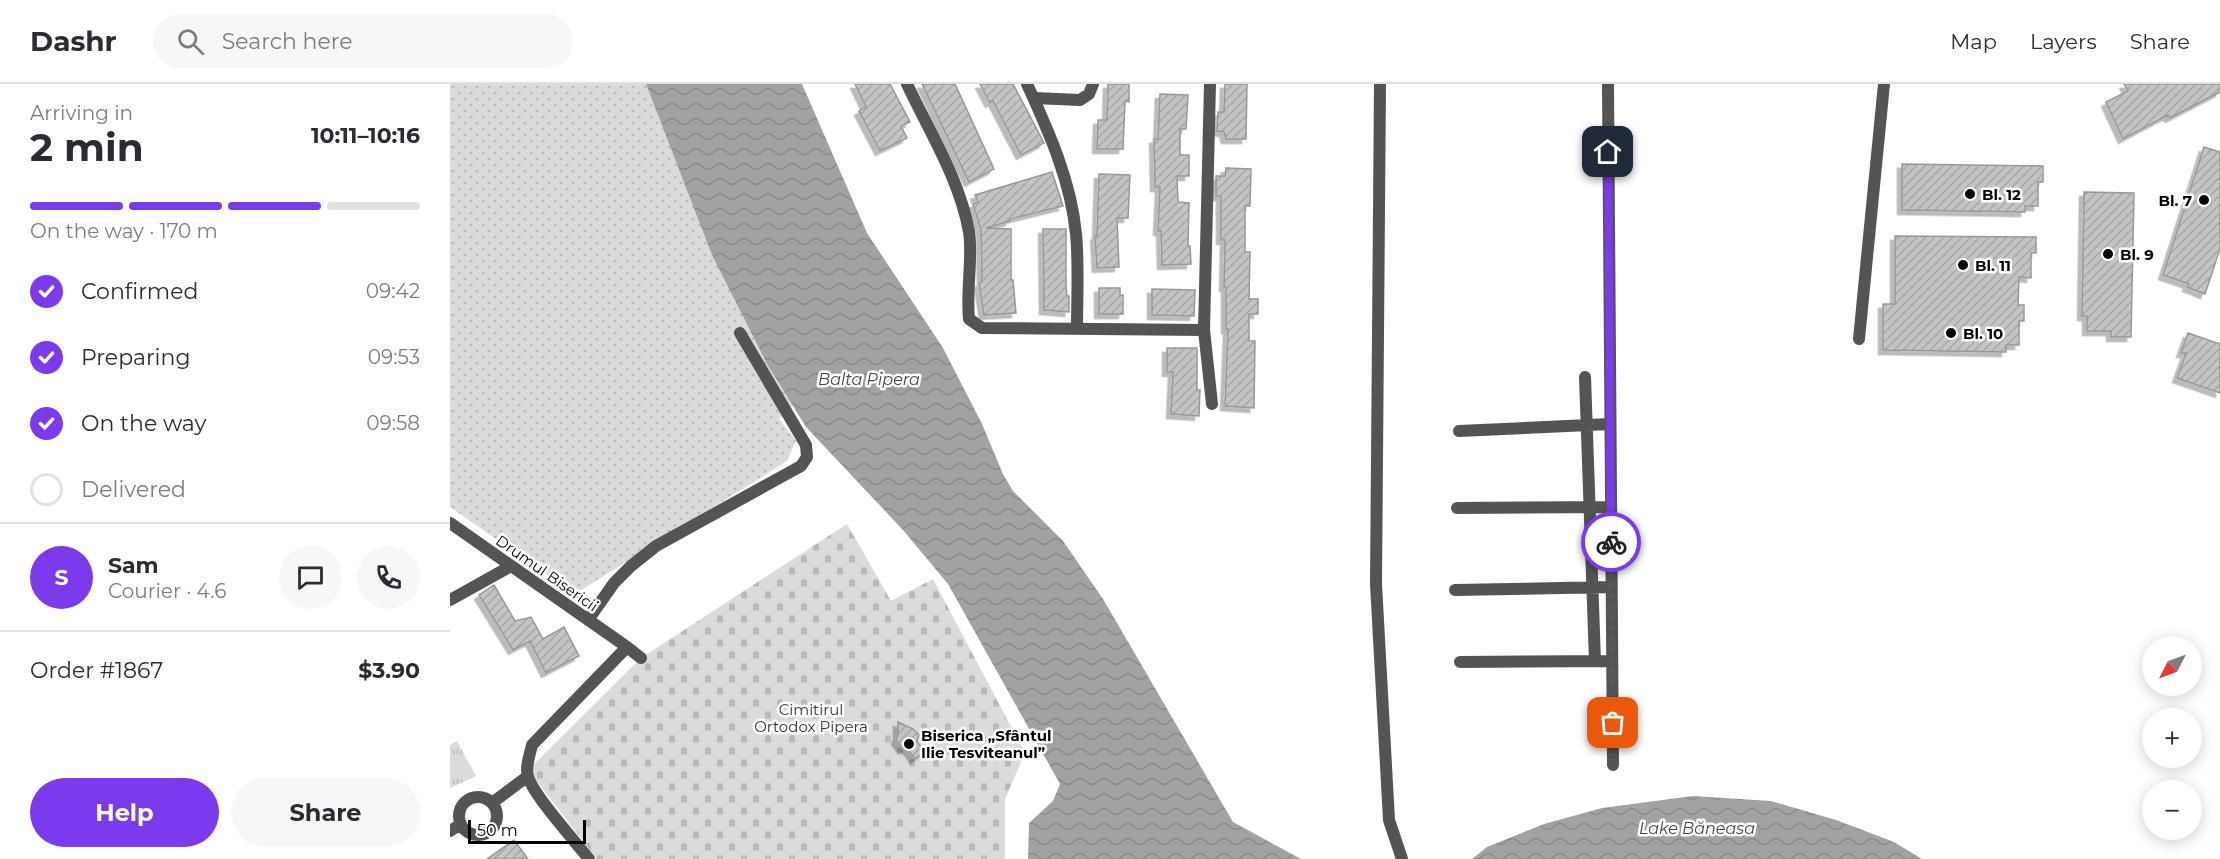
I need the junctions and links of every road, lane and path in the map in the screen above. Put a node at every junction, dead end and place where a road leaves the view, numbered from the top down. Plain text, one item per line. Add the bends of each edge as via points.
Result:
1 (907, 84) edge
2 (1027, 84) edge
3 (1093, 84) edge
4 (1210, 84) edge
5 (1380, 84) edge
6 (1608, 84) edge
7 (1884, 84) edge
8 (1034, 98) junction
9 (1077, 327) junction
10 (1204, 330) junction
11 (740, 333) dead end
12 (1859, 339) dead end
13 (1585, 377) dead end
14 (1212, 404) dead end
15 (1610, 424) junction
16 (1586, 425) junction
17 (1459, 431) dead end
18 (1589, 507) junction
19 (1611, 507) junction
20 (1457, 508) dead end
21 (450, 523) edge
22 (511, 566) junction
23 (1611, 587) junction
24 (1593, 588) junction
25 (1455, 590) dead end
26 (450, 600) edge
27 (588, 620) junction
28 (627, 648) junction
29 (641, 658) dead end
30 (1595, 661) junction
31 (1612, 661) junction
32 (1460, 662) dead end
33 (1613, 765) dead end
34 (528, 776) junction
35 (492, 803) junction
36 (461, 824) junction
37 (450, 831) edge
38 (589, 859) edge
39 (1402, 859) edge

1 - 9 street via 953,181 967,225 969,319 982,328
2 - 8 street
3 - 8 street via 1089,94 1080,99
4 - 10 street
5 - 39 street via 1376,584 1389,820
6 - 15 street
7 - 12 street
8 - 9 street via 1060,160 1069,194 1076,235
9 - 10 street
10 - 14 street
11 - 27 street via 806,445 807,458 801,466 656,546 614,583
13 - 16 street
15 - 16 street
15 - 19 street
16 - 17 street
16 - 18 street
18 - 19 street
18 - 20 street
18 - 24 street
19 - 23 street
21 - 22 street, Drumul Bisericii
22 - 26 street
22 - 27 street, Drumul Bisericii
23 - 24 street
23 - 31 street
24 - 25 street
24 - 30 street
27 - 28 street, Drumul Bisericii
28 - 29 street, Drumul Bisericii
28 - 34 street via 532,745
30 - 31 street
30 - 32 street
31 - 33 street
34 - 35 street
34 - 38 street
35 - 36 street via 483,797 467,800 459,813
35 - 36 street via 496,820 489,831 474,834
36 - 37 street

